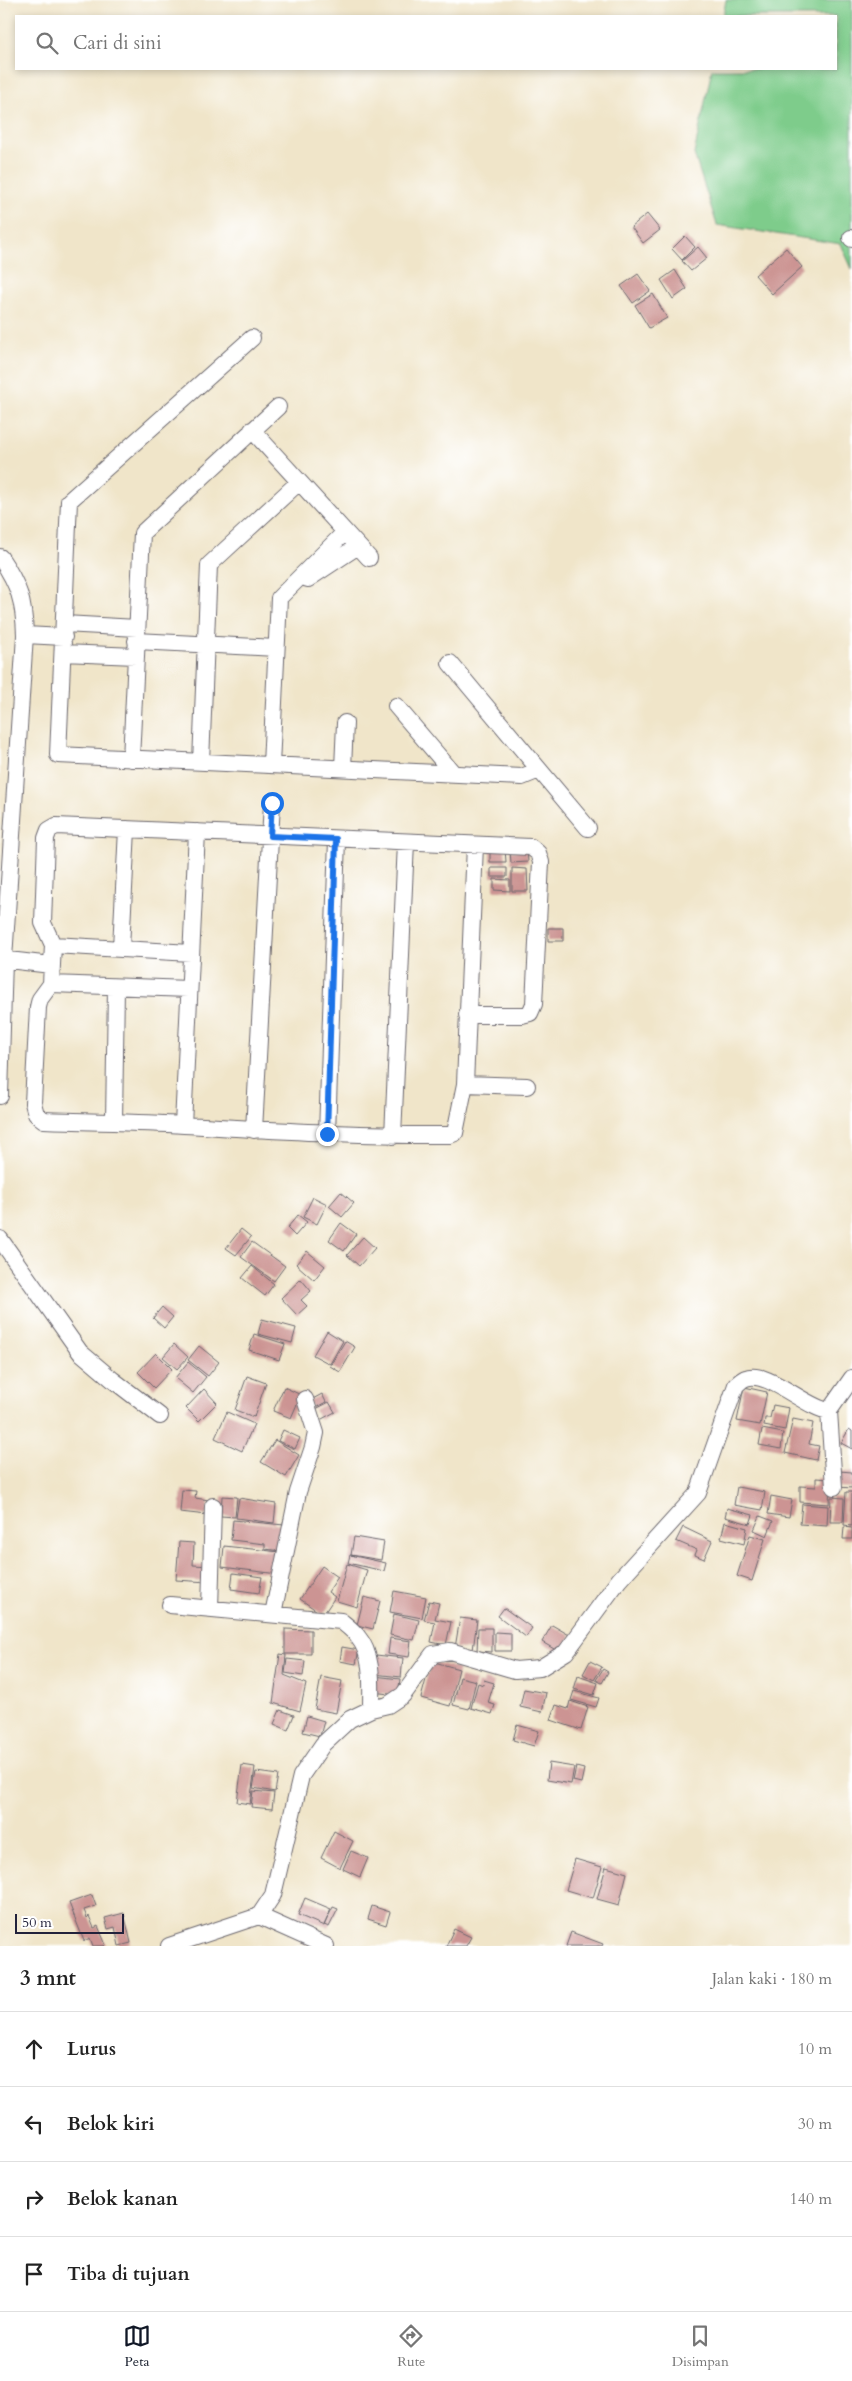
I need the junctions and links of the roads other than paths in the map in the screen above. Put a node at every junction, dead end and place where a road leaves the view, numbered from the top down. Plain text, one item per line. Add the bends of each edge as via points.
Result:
1 (252, 338) dead end
2 (278, 407) dead end
3 (252, 430) junction
4 (299, 482) junction
5 (345, 532) junction
6 (358, 546) junction
7 (0, 558) edge
8 (369, 558) dead end
9 (279, 598) junction
10 (25, 635) junction
11 (63, 638) junction
12 (136, 642) junction
13 (206, 644) junction
14 (276, 648) junction
15 (450, 663) dead end
16 (396, 706) dead end
17 (346, 723) dead end
18 (131, 759) junction
19 (201, 762) junction
20 (272, 765) junction
21 (344, 768) junction
22 (539, 770) junction
23 (452, 774) junction
24 (272, 803) dead end
25 (588, 828) dead end
26 (127, 829) junction
27 (197, 832) junction
28 (270, 836) junction
29 (336, 839) junction
30 (406, 842) junction
31 (475, 845) junction
32 (53, 945) junction
33 (121, 948) junction
34 (191, 953) junction
35 (2, 959) edge
36 (52, 964) junction
37 (51, 984) junction
38 (116, 986) junction
39 (189, 989) junction
40 (467, 1015) junction
41 (465, 1084) junction
42 (527, 1086) dead end
43 (0, 1096) edge
44 (114, 1122) junction
45 (183, 1125) junction
46 (254, 1130) junction
47 (327, 1134) junction
48 (393, 1136) junction
49 (0, 1239) edge
50 (852, 1378) edge
51 (305, 1399) dead end
52 (830, 1411) junction
53 (160, 1416) dead end
54 (834, 1487) dead end
55 (213, 1506) dead end
56 (170, 1605) dead end
57 (210, 1608) junction
58 (273, 1614) junction
59 (371, 1709) junction
60 (259, 1916) junction
61 (169, 1946) edge
62 (326, 1946) edge

1 - 11 street via 69,501
2 - 3 street
3 - 4 street
3 - 12 street via 142,533
4 - 5 street
4 - 13 street via 209,565
5 - 6 street
5 - 9 street
6 - 8 street
6 - 9 street
7 - 10 street via 16,581
9 - 14 street
10 - 11 street
10 - 35 street
11 - 12 street
11 - 12 street
11 - 18 street via 58,755
12 - 13 street
12 - 18 street
13 - 14 street
13 - 19 street
14 - 20 street
15 - 22 street
16 - 23 street
17 - 21 street
18 - 19 street
19 - 20 street
20 - 21 street
21 - 23 street
22 - 23 street via 522,777
22 - 25 street
24 - 28 street
26 - 27 street
26 - 32 street via 56,826 49,830 43,923
26 - 33 street
27 - 28 street
27 - 34 street
28 - 29 street
28 - 46 street
29 - 30 street
29 - 47 street
30 - 31 street
30 - 48 street
31 - 40 street
31 - 40 street via 531,847 541,862 534,1004 530,1013
32 - 33 street
32 - 36 street
33 - 34 street
34 - 39 street
35 - 36 street
35 - 43 street
36 - 37 street
37 - 38 street
37 - 44 street via 38,1007 33,1103 36,1114 44,1120
38 - 39 street
38 - 44 street
39 - 45 street
40 - 41 street
41 - 42 street
41 - 48 street via 455,1133
44 - 45 street
45 - 46 street
46 - 47 street
47 - 48 street
49 - 53 street via 80,1352
50 - 52 street
51 - 58 street via 316,1433 314,1447 298,1492
52 - 54 street
52 - 59 street via 806,1403 762,1377 747,1377 736,1385 698,1493 619,1580 566,1652 540,1668 515,1670 450,1652 433,1654 403,1695 388,1705
55 - 57 street
56 - 57 street
57 - 58 street
58 - 59 street via 341,1621 359,1638 371,1672
59 - 60 street via 350,1719 323,1744 302,1776 273,1895
60 - 61 street
60 - 62 street

